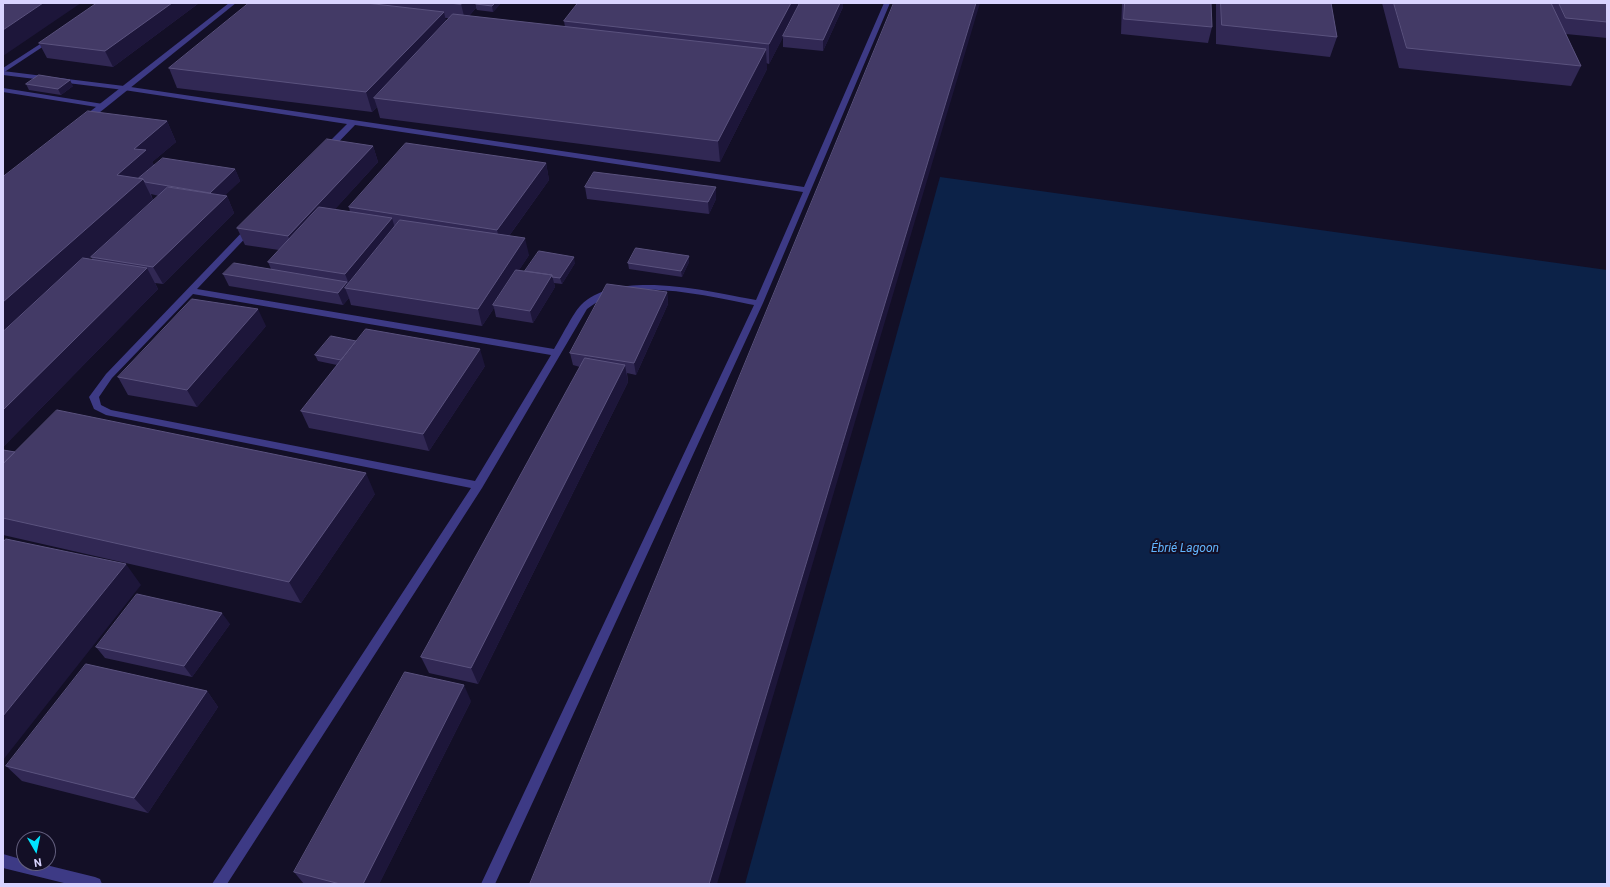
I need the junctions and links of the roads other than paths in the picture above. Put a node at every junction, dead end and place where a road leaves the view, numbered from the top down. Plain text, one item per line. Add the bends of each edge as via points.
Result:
1 (233, 3) edge
2 (887, 3) edge
3 (60, 33) edge
4 (3, 72) edge
5 (124, 88) junction
6 (3, 90) edge
7 (103, 106) junction
8 (353, 122) junction
9 (80, 124) edge
10 (320, 156) edge
11 (807, 190) junction
12 (256, 223) edge
13 (191, 291) junction
14 (759, 303) junction
15 (557, 353) junction
16 (478, 485) junction
17 (3, 861) edge
18 (95, 884) edge
19 (219, 884) edge
20 (488, 884) edge

1 - 5 street
2 - 11 street
3 - 4 street
4 - 5 street
5 - 7 street
5 - 8 street
6 - 7 street
7 - 9 street
8 - 10 street
8 - 11 street
11 - 14 street
12 - 13 street
13 - 15 street
13 - 16 street via 100,387 94,396 97,406 109,413
14 - 15 street via 647,286 622,290 602,295 584,307
14 - 20 street
15 - 16 street
16 - 19 street
17 - 18 street

